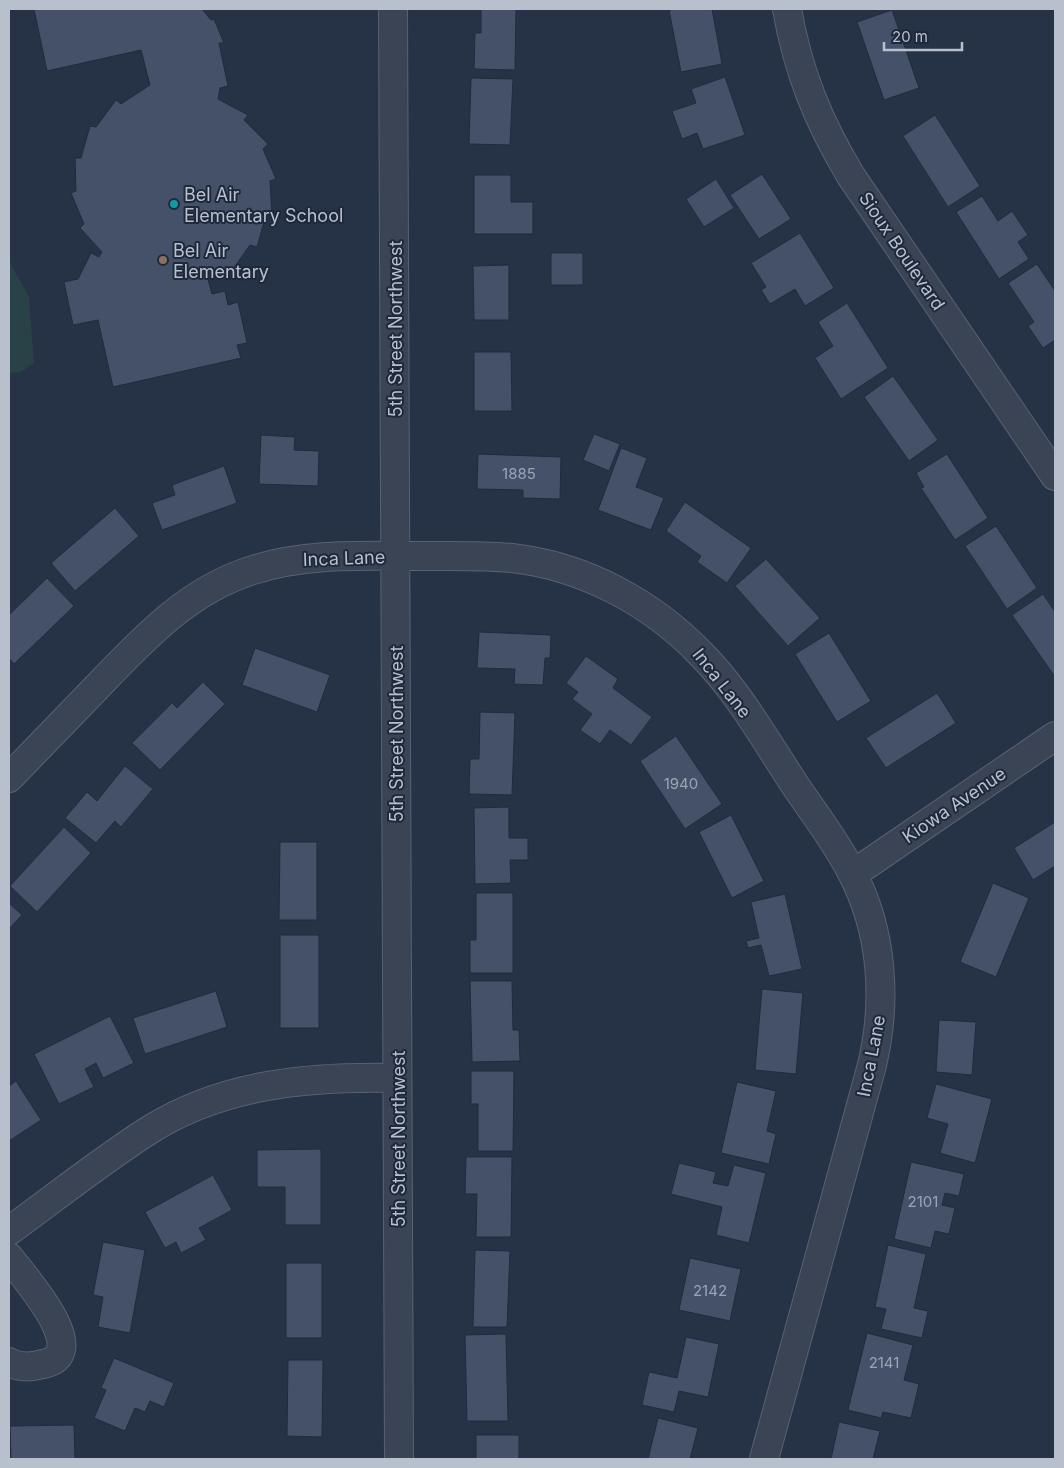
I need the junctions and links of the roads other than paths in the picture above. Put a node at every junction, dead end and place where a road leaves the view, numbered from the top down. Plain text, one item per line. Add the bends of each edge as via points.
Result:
1 (393, 9) edge
2 (787, 9) edge
3 (1055, 476) edge
4 (395, 556) junction
5 (1055, 736) edge
6 (9, 778) edge
7 (853, 874) junction
8 (397, 1078) junction
9 (9, 1231) edge
10 (9, 1257) edge
11 (9, 1362) edge
12 (399, 1459) edge
13 (764, 1459) edge

1 - 4 street, 5th Street Northwest
2 - 3 street, Sioux Boulevard via 793,47 827,135 851,176
4 - 6 street, Inca Lane via 333,555 286,561 250,570 215,585 183,605 147,635
4 - 7 street, Inca Lane via 523,560 560,568 604,584 645,607 703,656 732,692
4 - 8 street, 5th Street Northwest
5 - 7 street, Kiowa Avenue
7 - 13 street, Inca Lane via 875,934 881,974 876,1049
8 - 9 street via 294,1080 242,1091 193,1108 152,1128
8 - 12 street, 5th Street Northwest
10 - 11 street via 52,1316 61,1334 62,1346 57,1357 45,1364 28,1366

